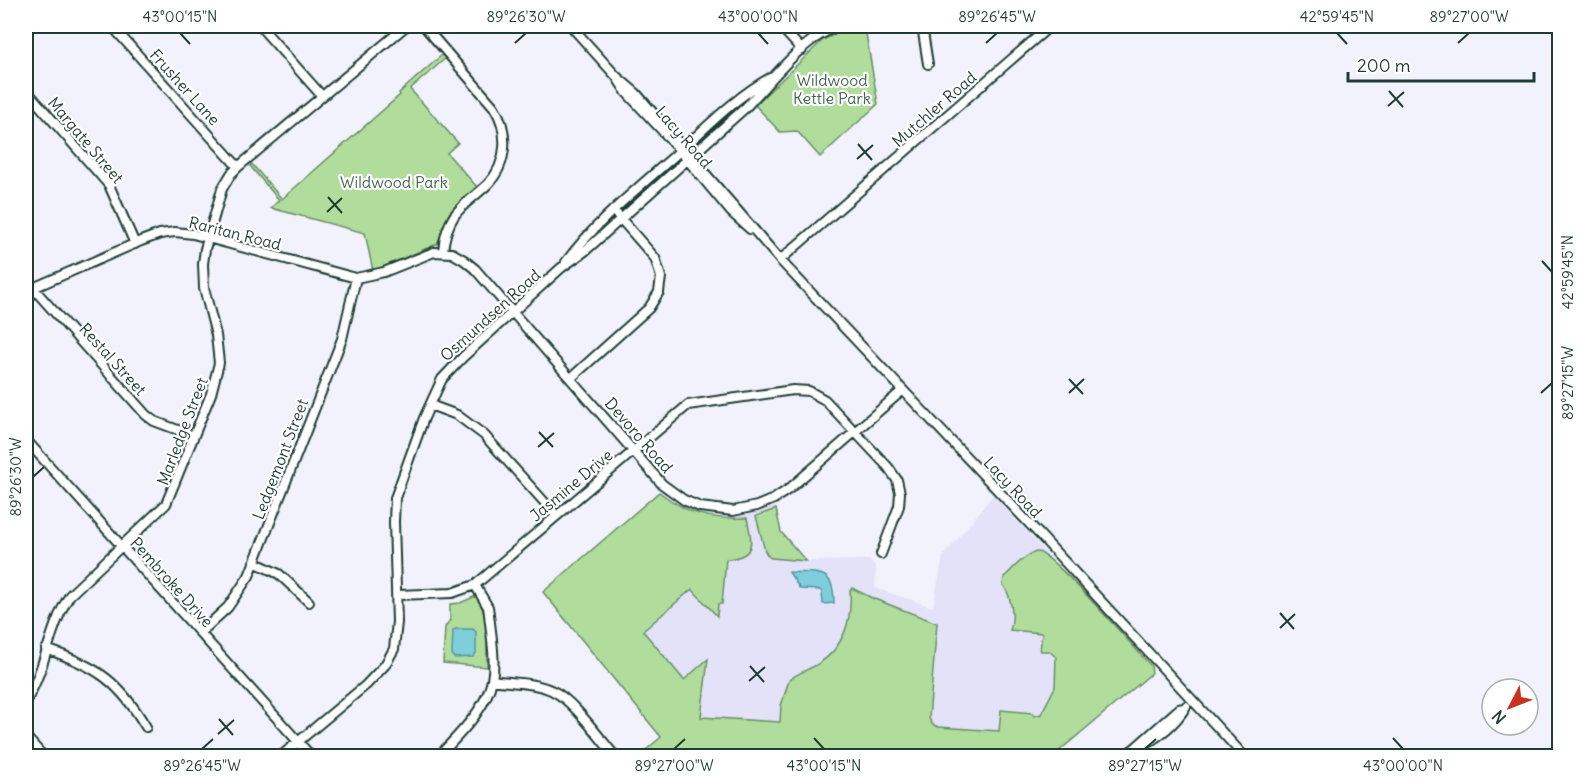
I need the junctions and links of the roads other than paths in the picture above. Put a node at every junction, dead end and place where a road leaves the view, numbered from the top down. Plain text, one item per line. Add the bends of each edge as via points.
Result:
1 (112, 26) edge
2 (260, 26) edge
3 (406, 26) edge
4 (424, 26) edge
5 (571, 26) edge
6 (780, 26) edge
7 (841, 26) edge
8 (922, 26) edge
9 (1045, 27) edge
10 (802, 50) junction
11 (928, 64) dead end
12 (771, 77) junction
13 (26, 90) edge
14 (322, 96) junction
15 (725, 111) junction
16 (733, 120) junction
17 (682, 149) junction
18 (689, 158) junction
19 (238, 167) junction
20 (613, 210) junction
21 (621, 218) junction
22 (208, 238) junction
23 (135, 244) junction
24 (443, 251) junction
25 (780, 260) junction
26 (561, 268) junction
27 (356, 278) junction
28 (26, 280) edge
29 (29, 289) edge
30 (513, 312) junction
31 (571, 378) junction
32 (903, 390) junction
33 (430, 405) junction
34 (855, 432) junction
35 (194, 436) junction
36 (26, 440) edge
37 (633, 450) junction
38 (556, 516) junction
39 (121, 546) junction
40 (881, 554) dead end
41 (254, 562) junction
42 (476, 585) junction
43 (397, 595) junction
44 (309, 602) dead end
45 (200, 633) junction
46 (46, 649) junction
47 (492, 680) junction
48 (26, 701) edge
49 (1192, 701) junction
50 (146, 727) dead end
51 (26, 737) edge
52 (298, 742) junction
53 (43, 756) edge
54 (281, 756) edge
55 (311, 756) edge
56 (439, 756) edge
57 (615, 756) edge
58 (1123, 756) edge
59 (1244, 756) edge

1 - 19 street, Frusher Lane
2 - 14 street
3 - 14 street, Marledge Street
4 - 24 street via 494,107 505,139 499,167 487,185 454,215
5 - 17 street, Lacy Road via 636,93
6 - 10 street
7 - 10 street, Osmundsen Road via 824,32
8 - 11 street
9 - 25 street, Mutchler Road
10 - 12 street, Osmundsen Road
12 - 15 street, Osmundsen Road
12 - 16 street, Osmundsen Road
13 - 23 street, Margate Street via 109,185
14 - 19 street, Marledge Street
15 - 16 street
15 - 17 street, Osmundsen Road
16 - 18 street, Osmundsen Road
17 - 18 street, Lacy Road
17 - 20 street, Osmundsen Road
18 - 21 street, Osmundsen Road
18 - 25 street, Lacy Road via 731,212
19 - 22 street, Marledge Street via 222,189
20 - 21 street
20 - 26 street, Osmundsen Road
21 - 26 street, Osmundsen Road
21 - 31 street via 655,258 661,277 658,293 649,308
22 - 23 street, Raritan Road via 175,232
22 - 27 street, Raritan Road
22 - 35 street, Marledge Street via 202,272 219,363
23 - 29 street, Raritan Road
24 - 27 street, Raritan Road
24 - 30 street, Devoro Road via 464,260
25 - 32 street, Lacy Road
26 - 30 street, Osmundsen Road
27 - 41 street, Ledgemont Street via 342,339
28 - 29 street, Restal Street
29 - 35 street, Restal Street via 146,415
30 - 31 street, Devoro Road
30 - 33 street, Osmundsen Road via 447,372
31 - 37 street, Devoro Road
32 - 34 street, Devoro Road
32 - 49 street, Lacy Road
33 - 38 street via 457,415 484,435
33 - 43 street, Osmundsen Road via 395,498
34 - 37 street, Jasmine Drive via 817,394 793,390 688,405
34 - 37 street, Devoro Road via 782,494 743,510 711,509 684,500 662,484
34 - 40 street, Jasmine Drive via 888,467 899,486 898,506
35 - 39 street, Marledge Street via 166,504
36 - 39 street, Pembroke Drive
37 - 38 street, Jasmine Drive
38 - 42 street, Jasmine Drive
39 - 45 street, Pembroke Drive
39 - 46 street, Marledge Street via 70,595
41 - 44 street via 279,574
41 - 45 street, Ledgemont Street via 237,596
42 - 43 street, Jasmine Drive via 452,593
42 - 47 street via 488,607
43 - 52 street, Osmundsen Road via 396,638 385,665
45 - 52 street, Pembroke Drive
46 - 48 street, Marledge Street
46 - 50 street via 87,664 106,677 133,705
47 - 56 street via 474,715
47 - 57 street via 553,691 570,704
49 - 58 street via 1150,742
49 - 59 street, Lacy Road
51 - 53 street
52 - 54 street, Osmundsen Road
52 - 55 street, Pembroke Drive

